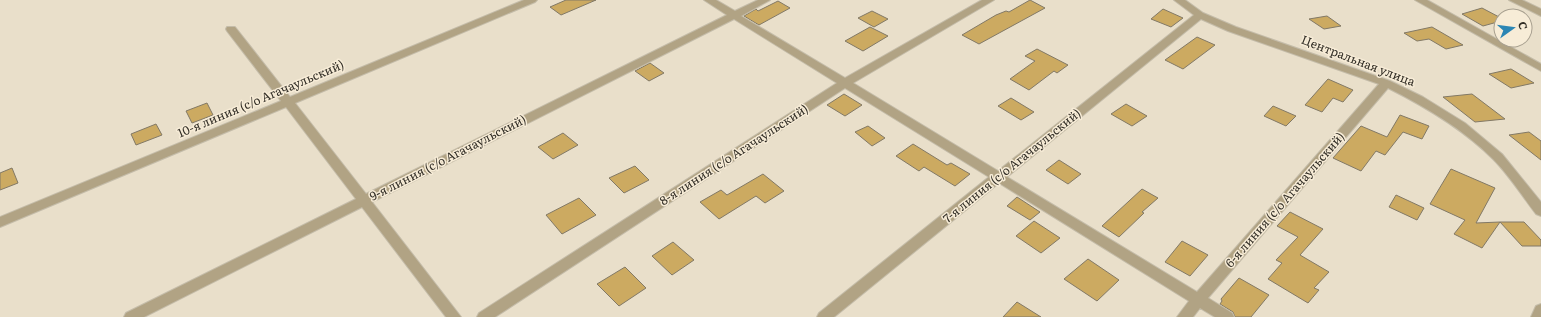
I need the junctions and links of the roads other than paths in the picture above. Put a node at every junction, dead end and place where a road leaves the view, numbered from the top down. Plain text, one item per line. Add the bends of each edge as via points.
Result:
1 (532, 0) edge
2 (709, 0) edge
3 (765, 0) edge
4 (989, 0) edge
5 (1179, 0) edge
6 (1420, 0) edge
7 (1514, 0) edge
8 (1541, 14) edge
9 (734, 15) junction
10 (1200, 15) junction
11 (231, 29) dead end
12 (1541, 68) edge
13 (845, 83) junction
14 (1386, 83) junction
15 (287, 102) junction
16 (997, 178) junction
17 (363, 200) junction
18 (1541, 211) edge
19 (0, 222) edge
20 (1199, 300) junction
21 (1541, 310) edge
22 (131, 317) edge
23 (454, 317) edge
24 (484, 317) edge
25 (824, 317) edge
26 (1184, 317) edge
27 (1226, 317) edge
28 (1538, 317) edge

1 - 15 street, 10-я линия (с/о Агачаульский)
2 - 9 street
3 - 9 street, 9-я линия (с/о Агачаульский)
4 - 13 street, 8-я линия (с/о Агачаульский)
5 - 10 street, Центральная улица
6 - 12 street
7 - 8 street
9 - 13 street
9 - 17 street, 9-я линия (с/о Агачаульский)
10 - 14 street, Центральная улица via 1232,29
10 - 16 street, 7-я линия (с/о Агачаульский)
11 - 15 street
13 - 16 street
13 - 24 street, 8-я линия (с/о Агачаульский)
14 - 18 street, Центральная улица via 1419,99 1461,126 1498,157
14 - 20 street, 6-я линия (с/о Агачаульский)
15 - 17 street
15 - 19 street, 10-я линия (с/о Агачаульский)
16 - 20 street
16 - 25 street, 7-я линия (с/о Агачаульский)
17 - 22 street, 9-я линия (с/о Агачаульский)
17 - 23 street
20 - 26 street, 6-я линия (с/о Агачаульский)
20 - 27 street
21 - 28 street

